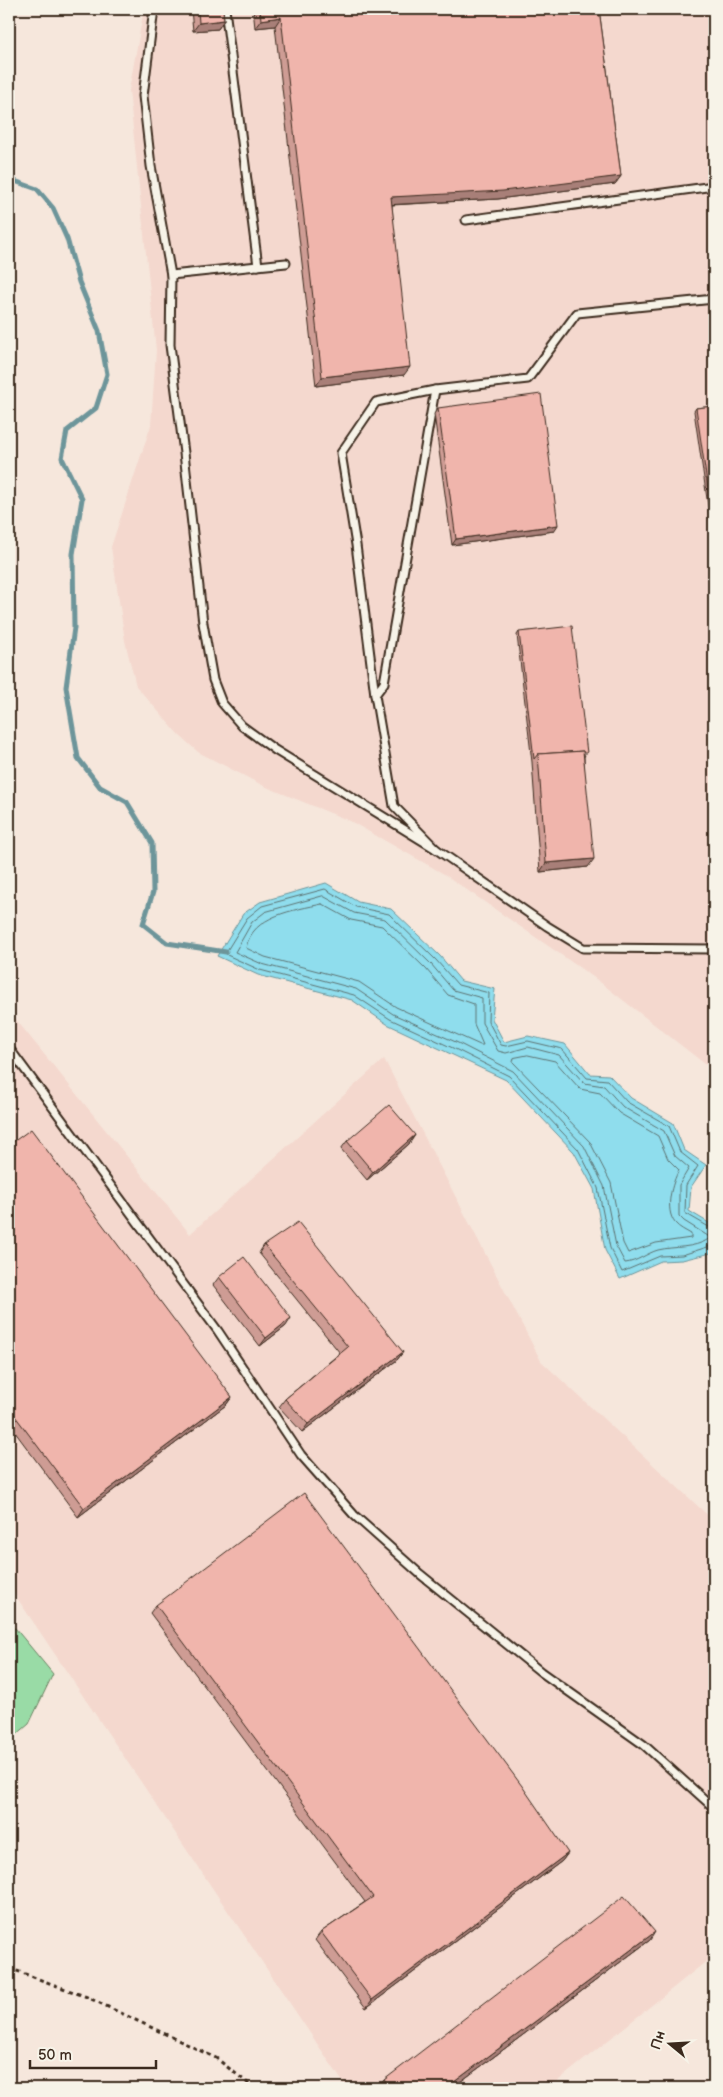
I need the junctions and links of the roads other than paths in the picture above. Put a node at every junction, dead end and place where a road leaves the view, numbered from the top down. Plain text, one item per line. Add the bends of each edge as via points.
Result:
1 (154, 9) edge
2 (225, 9) edge
3 (714, 186) edge
4 (466, 220) dead end
5 (286, 263) dead end
6 (258, 266) junction
7 (171, 275) junction
8 (714, 299) edge
9 (435, 390) junction
10 (375, 695) junction
11 (436, 849) junction
12 (714, 949) edge
13 (9, 1048) edge
14 (714, 1808) edge

1 - 7 lane via 143,96 151,166
2 - 6 lane
3 - 4 lane
5 - 6 lane
6 - 7 lane
7 - 11 lane via 170,345 203,623 213,680 222,703 242,726 275,750
8 - 9 lane via 577,313 528,379
9 - 10 lane via 384,682
9 - 10 lane via 376,402 341,453
10 - 11 lane via 394,806
11 - 12 lane via 583,948
13 - 14 lane via 218,1331 302,1455 354,1515 420,1574 541,1672 644,1745

